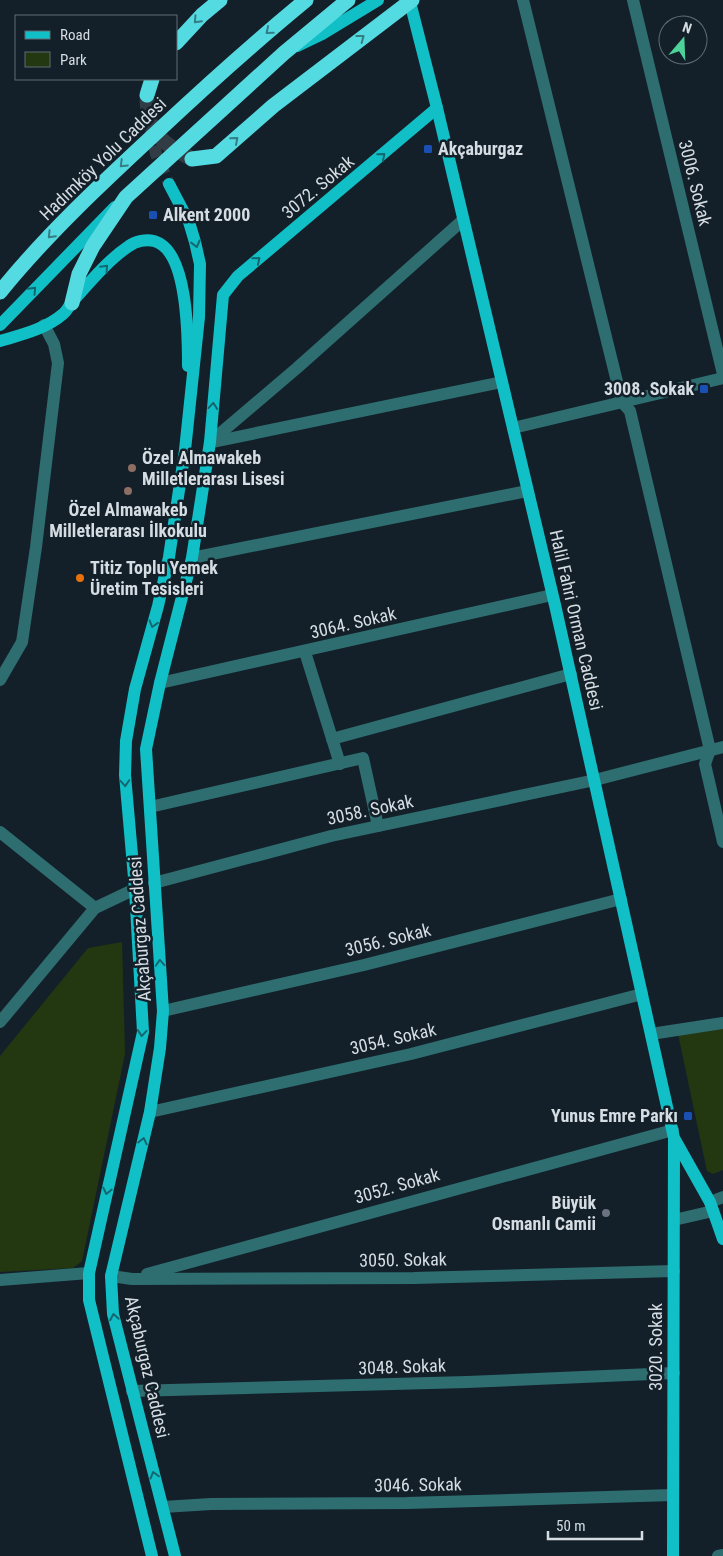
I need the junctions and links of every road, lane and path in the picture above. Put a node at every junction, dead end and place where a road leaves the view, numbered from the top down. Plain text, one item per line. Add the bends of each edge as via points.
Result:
1 (220, 0) edge
2 (306, 0) edge
3 (348, 0) edge
4 (378, 0) edge
5 (523, 0) edge
6 (633, 0) edge
7 (411, 1) edge
8 (178, 41) edge
9 (284, 53) junction
10 (152, 80) edge
11 (147, 95) tunnel mouth
12 (438, 108) junction
13 (192, 159) tunnel mouth
14 (169, 184) tunnel mouth
15 (126, 197) junction
16 (463, 220) junction
17 (0, 292) edge
18 (223, 295) joint
19 (72, 303) junction
20 (44, 325) junction
21 (0, 326) edge
22 (0, 341) edge
23 (723, 374) edge
24 (723, 378) edge
25 (502, 382) junction
26 (622, 402) junction
27 (189, 404) junction
28 (513, 428) junction
29 (210, 442) junction
30 (527, 491) junction
31 (170, 557) junction
32 (192, 558) junction
33 (552, 595) junction
34 (305, 652) junction
35 (571, 674) junction
36 (0, 680) edge
37 (160, 682) junction
38 (332, 740) junction
39 (717, 749) edge
40 (340, 764) junction
41 (595, 780) junction
42 (150, 807) junction
43 (378, 826) junction
44 (0, 832) edge
45 (723, 842) edge
46 (154, 883) junction
47 (135, 888) junction
48 (621, 899) junction
49 (95, 908) junction
50 (642, 994) junction
51 (163, 1011) junction
52 (0, 1022) edge
53 (723, 1023) edge
54 (651, 1034) junction
55 (150, 1112) junction
56 (674, 1134) junction
57 (723, 1197) edge
58 (712, 1206) junction
59 (674, 1220) junction
60 (723, 1239) edge
61 (674, 1271) junction
62 (89, 1273) junction
63 (111, 1276) junction
64 (132, 1278) junction
65 (0, 1280) edge
66 (674, 1373) junction
67 (132, 1392) junction
68 (673, 1495) junction
69 (163, 1507) junction
70 (723, 1555) edge
71 (152, 1556) edge
72 (175, 1556) edge
73 (673, 1556) edge
74 (718, 1556) edge

1 -> 8 highway
2 -> 17 highway, Hadımköy Yolu Caddesi via 128,158
3 - 9 highway
4 - 9 main road
5 - 26 street
6 - 23 street, 3006. Sokak
7 - 12 main road, Halil Fahri Orman Caddesi
13 -> 7 highway via 216,156 273,106
9 - 15 highway
10 - 11 highway
12 - 16 main road, Halil Fahri Orman Caddesi
18 -> 12 main road, 3072. Sokak via 238,276
14 -> 27 main road via 190,222 200,264 197,353
15 - 19 highway via 93,246 80,274
21 -> 15 main road
16 - 25 main road, Halil Fahri Orman Caddesi
16 - 29 street
29 -> 18 main road, Akçaburgaz Caddesi
19 - 20 main road via 64,314
19 -> 27 main road via 129,246 148,240 162,243 176,262 182,292 188,338
20 - 22 main road
20 - 36 street via 54,344 58,363 36,547 22,642
24 - 26 street
25 - 28 main road, Halil Fahri Orman Caddesi
25 - 29 street
26 - 28 street
26 - 39 street via 630,410
27 - 31 main road, Akçaburgaz Caddesi
28 - 30 main road, Halil Fahri Orman Caddesi
29 - 32 main road, Akçaburgaz Caddesi
30 - 32 street
30 - 33 main road, Halil Fahri Orman Caddesi
31 - 32 main road
31 -> 47 main road, Akçaburgaz Caddesi via 135,689 126,741 125,775
32 - 37 main road, Akçaburgaz Caddesi
33 - 34 street, 3064. Sokak
33 - 35 main road, Halil Fahri Orman Caddesi
34 - 37 street, 3064. Sokak
34 - 38 street
35 - 38 street
35 - 41 main road, Halil Fahri Orman Caddesi
37 - 42 main road, Akçaburgaz Caddesi via 146,749
38 - 40 street
39 - 41 street, 3058. Sokak
39 - 45 street via 704,764
40 - 42 street
40 - 43 street via 363,758
41 - 43 street, 3058. Sokak
41 - 48 main road, Halil Fahri Orman Caddesi
42 - 46 main road, Akçaburgaz Caddesi
43 - 46 street, 3058. Sokak
44 - 49 street
51 -> 46 main road, Akçaburgaz Caddesi
47 - 49 street
47 -> 62 main road, Akçaburgaz Caddesi via 143,1032
48 - 50 main road, Halil Fahri Orman Caddesi
48 - 51 street, 3056. Sokak
49 - 52 street
50 - 54 main road, Halil Fahri Orman Caddesi
50 - 55 street, 3054. Sokak via 411,1054
51 - 55 main road, Akçaburgaz Caddesi
53 - 54 street
54 - 56 main road, Halil Fahri Orman Caddesi
63 -> 55 main road, Akçaburgaz Caddesi
56 - 58 main road, Halil Fahri Orman Caddesi
56 - 59 main road, 3020. Sokak
56 - 64 street, 3052. Sokak
57 - 58 street
58 - 59 street
58 - 60 main road, Halil Fahri Orman Caddesi
59 - 61 main road, 3020. Sokak
61 - 64 street, 3050. Sokak via 414,1278
61 - 66 main road, 3020. Sokak
62 - 65 street
62 - 71 main road, Akçaburgaz Caddesi via 89,1300
63 - 64 street, 3050. Sokak
67 -> 63 main road, Akçaburgaz Caddesi via 113,1314
66 - 67 street, 3048. Sokak
66 - 68 main road, 3020. Sokak
69 -> 67 main road, Akçaburgaz Caddesi
68 - 69 street, 3046. Sokak
68 - 73 main road, 3020. Sokak
69 - 72 main road, Akçaburgaz Caddesi
70 - 74 street

